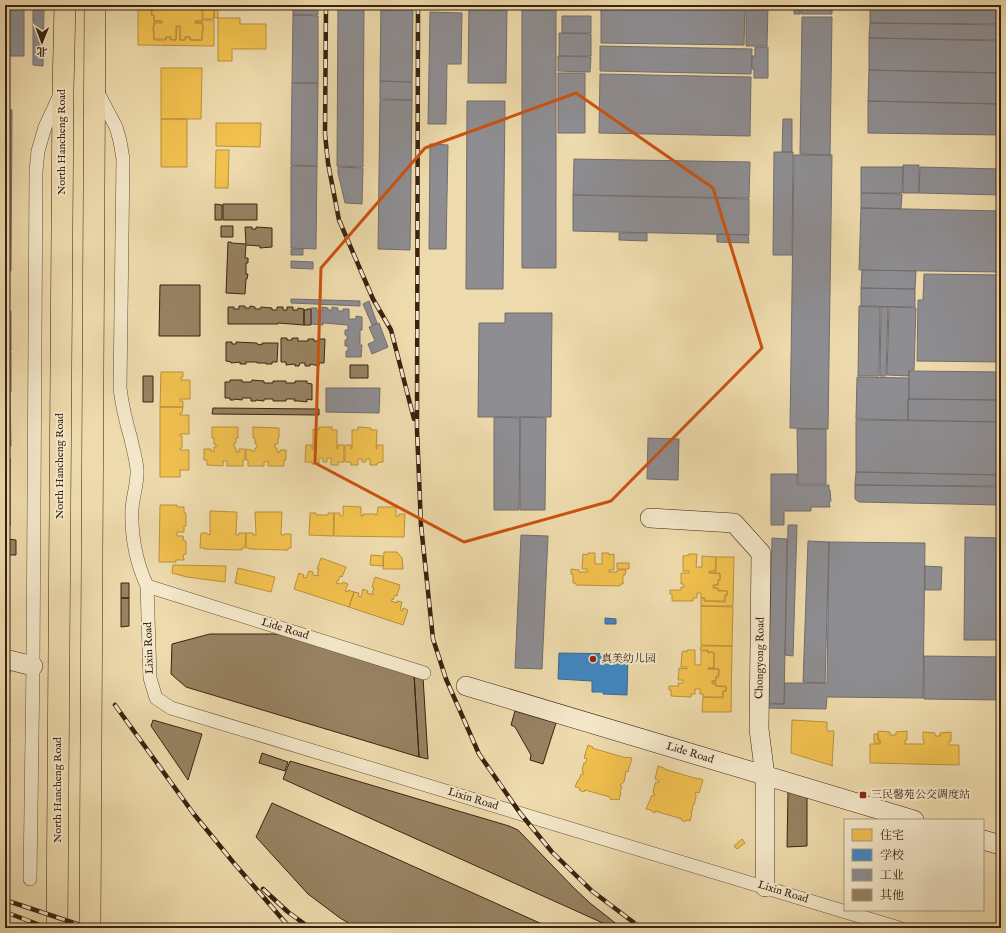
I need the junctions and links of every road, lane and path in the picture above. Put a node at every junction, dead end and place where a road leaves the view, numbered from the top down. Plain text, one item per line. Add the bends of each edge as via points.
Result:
1 (65, 5) edge
2 (96, 5) edge
3 (95, 86) junction
4 (62, 90) junction
5 (650, 518) dead end
6 (146, 586) junction
7 (5, 658) edge
8 (33, 666) junction
9 (424, 673) dead end
10 (466, 686) dead end
11 (765, 776) junction
12 (911, 819) edge
13 (984, 840) edge
14 (1001, 845) edge
15 (30, 880) dead end
16 (764, 887) junction
17 (57, 928) edge
18 (90, 928) edge
19 (899, 928) edge

1 - 4 main road, North Hancheng Road
2 - 3 main road
3 - 6 street, Lixin Road via 116,127 123,159 120,388 137,468 132,508 133,538
3 - 18 main road
4 - 8 street via 45,127 38,151 36,171
4 - 17 main road, North Hancheng Road
5 - 11 street, Chongyong Road via 734,522 761,552 759,730
6 - 9 street, Lide Road
6 - 16 street, Lixin Road via 150,678 156,698 172,708
7 - 8 street
8 - 15 street
10 - 11 street, Lide Road
11 - 12 street, Lide Road
11 - 16 street, Chongyong Road
13 - 14 street
16 - 19 street, Lixin Road

